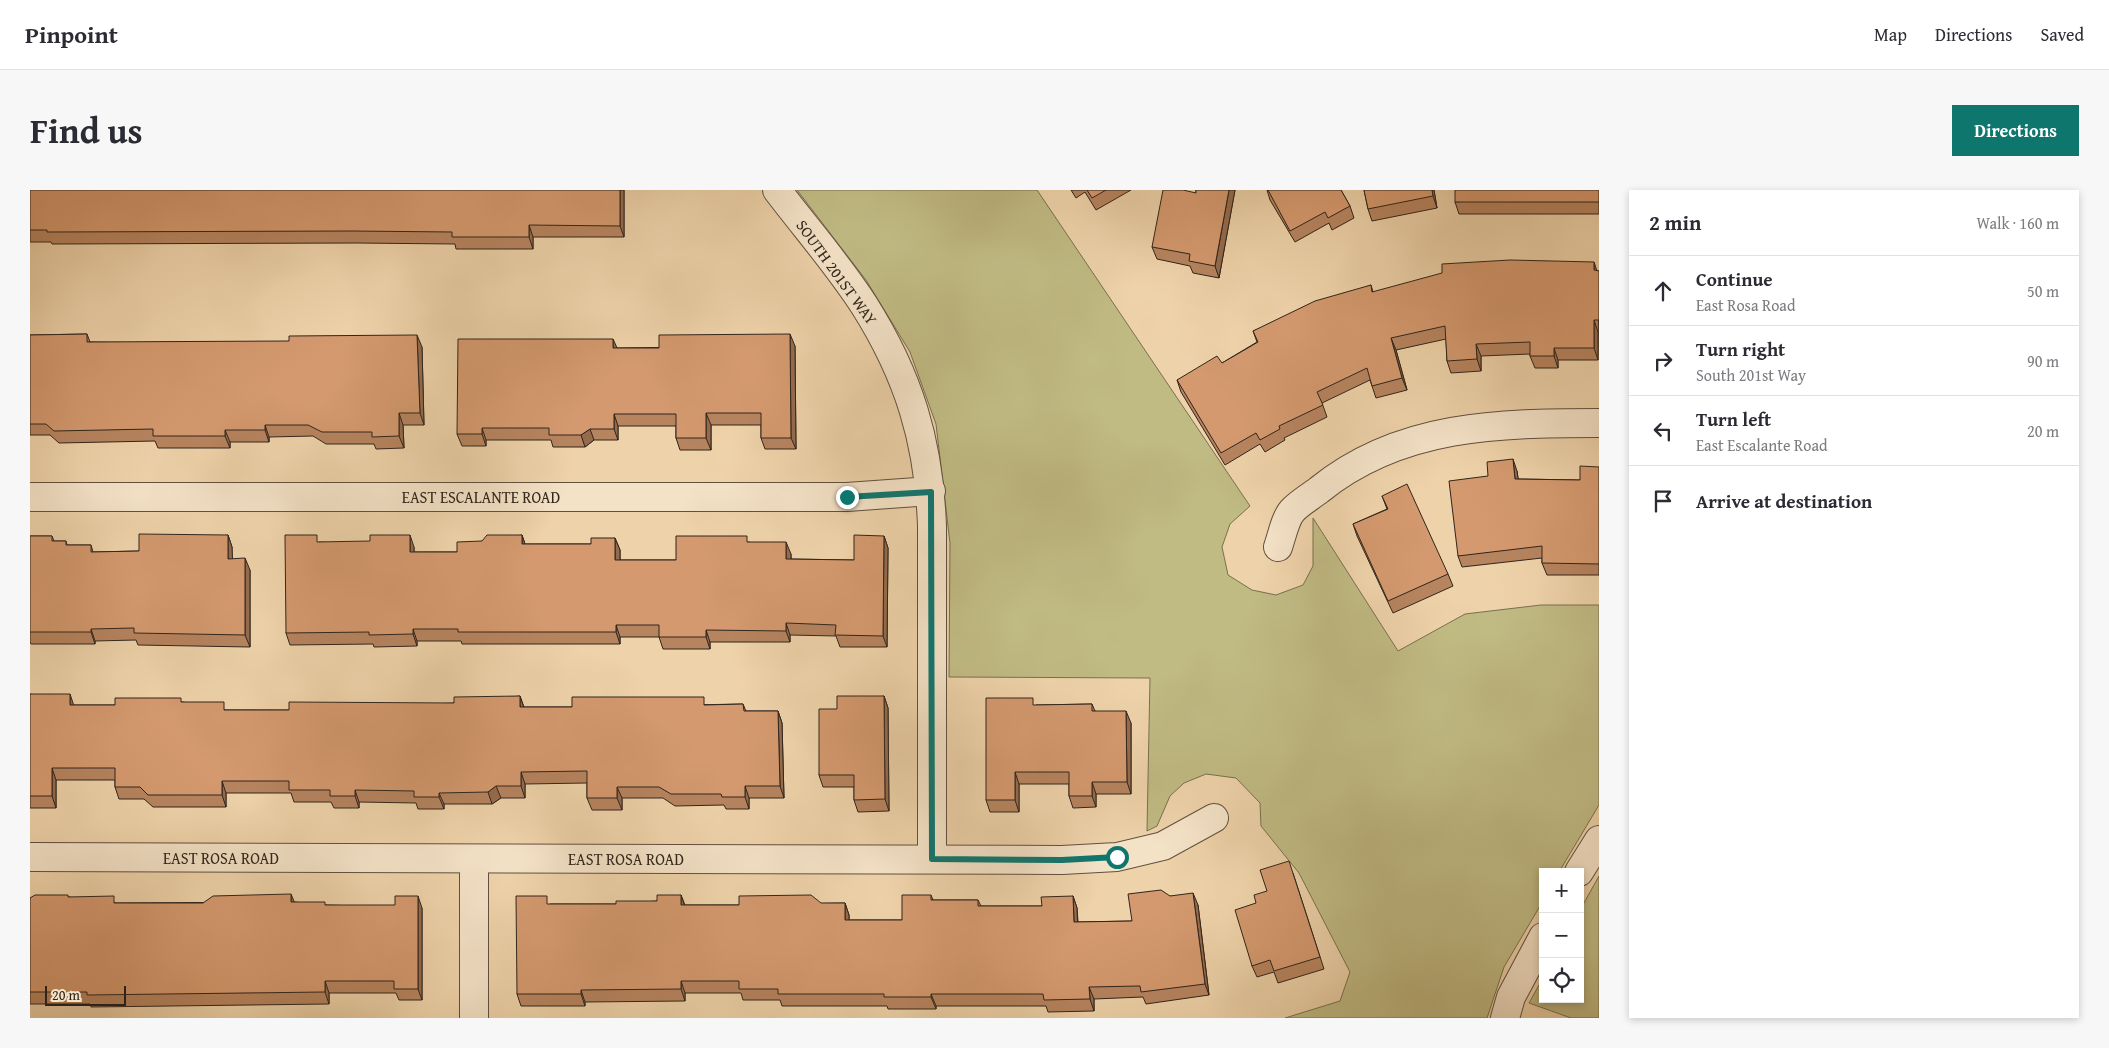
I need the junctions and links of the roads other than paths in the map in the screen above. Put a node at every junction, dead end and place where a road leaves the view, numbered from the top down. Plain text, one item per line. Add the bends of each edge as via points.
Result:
1 (777, 190) edge
2 (1599, 423) edge
3 (931, 492) junction
4 (30, 497) edge
5 (1278, 547) dead end
6 (1214, 818) dead end
7 (1599, 840) edge
8 (30, 858) edge
9 (474, 859) junction
10 (932, 859) junction
11 (1582, 868) edge
12 (1539, 944) edge
13 (474, 1018) edge
14 (1505, 1018) edge

1 - 3 street, SOUTH 201ST WAY via 863,304 894,358 916,414
2 - 5 street via 1486,426 1452,431 1385,452 1333,478 1291,512
3 - 4 street, EAST ESCALANTE ROAD via 847,497
3 - 10 street, SOUTH 201ST WAY
6 - 10 street, EAST ROSA ROAD via 1163,846 1117,857
7 - 11 street
8 - 9 street, EAST ROSA ROAD
9 - 10 street, EAST ROSA ROAD
9 - 13 street
12 - 14 street via 1511,997

